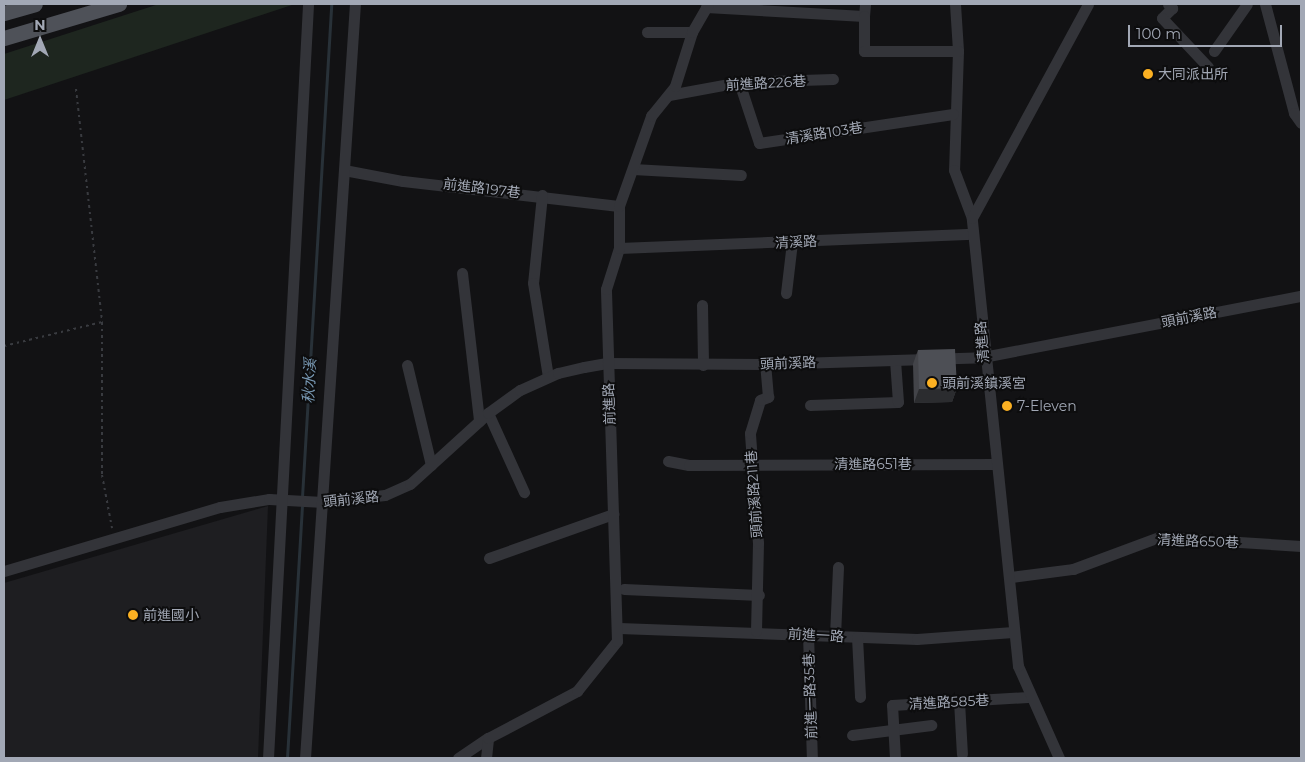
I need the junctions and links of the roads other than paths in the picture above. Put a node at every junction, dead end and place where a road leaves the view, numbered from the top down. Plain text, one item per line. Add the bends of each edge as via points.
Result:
1 (35, 4) edge
2 (119, 4) edge
3 (308, 4) edge
4 (355, 4) edge
5 (865, 4) edge
6 (955, 4) edge
7 (1088, 4) edge
8 (1168, 4) edge
9 (1248, 4) edge
10 (1265, 4) edge
11 (707, 6) edge
12 (4, 13) edge
13 (864, 16) junction
14 (647, 32) dead end
15 (692, 32) junction
16 (4, 38) edge
17 (958, 51) junction
18 (1214, 52) dead end
19 (1208, 67) dead end
20 (833, 80) dead end
21 (739, 82) junction
22 (669, 94) junction
23 (953, 114) junction
24 (1301, 123) edge
25 (344, 170) junction
26 (633, 170) junction
27 (741, 175) dead end
28 (542, 195) junction
29 (620, 206) junction
30 (972, 218) junction
31 (973, 234) junction
32 (792, 242) junction
33 (619, 248) junction
34 (462, 274) dead end
35 (786, 293) dead end
36 (1301, 296) edge
37 (702, 304) dead end
38 (983, 357) junction
39 (896, 360) junction
40 (607, 363) junction
41 (765, 364) junction
42 (407, 365) dead end
43 (703, 365) junction
44 (548, 377) junction
45 (810, 405) dead end
46 (488, 413) junction
47 (479, 421) junction
48 (668, 461) dead end
49 (995, 464) junction
50 (431, 465) junction
51 (751, 465) junction
52 (524, 492) dead end
53 (276, 500) junction
54 (318, 503) junction
55 (613, 514) junction
56 (1301, 546) edge
57 (489, 558) dead end
58 (838, 567) dead end
59 (4, 571) edge
60 (1011, 577) junction
61 (624, 589) dead end
62 (759, 594) junction
63 (619, 628) junction
64 (756, 631) junction
65 (1013, 632) junction
66 (808, 634) junction
67 (835, 636) junction
68 (857, 637) junction
69 (860, 697) dead end
70 (1028, 697) junction
71 (960, 701) junction
72 (931, 725) dead end
73 (894, 732) junction
74 (852, 734) dead end
75 (488, 738) junction
76 (962, 754) dead end
77 (268, 758) edge
78 (305, 758) edge
79 (458, 758) edge
80 (486, 758) edge
81 (812, 758) edge
82 (895, 758) edge
83 (1059, 758) edge

1 - 12 main road
2 - 16 main road
3 - 53 street via 295,294
4 - 25 street
5 - 13 street
6 - 17 street
7 - 30 street
8 - 19 street via 1172,8 1162,18
9 - 18 street
10 - 24 street via 1294,113
11 - 13 street
11 - 15 street, 前進路
13 - 17 street via 864,51
14 - 15 street
15 - 22 street, 前進路
17 - 23 street
20 - 21 street, 前進路226巷
21 - 22 street, 前進路226巷
21 - 23 street, 清溪路103巷 via 759,143
22 - 26 street, 前進路 via 651,116
23 - 30 street via 954,170
25 - 28 street, 前進路197巷 via 403,181
25 - 54 street
26 - 27 street
26 - 29 street, 前進路
28 - 29 street, 前進路197巷
28 - 44 street via 533,283
29 - 33 street, 前進路
30 - 31 street, 清進路
31 - 32 street, 清溪路
31 - 38 street, 清進路
32 - 33 street, 清溪路
32 - 35 street
33 - 40 street, 前進路 via 606,289
34 - 47 street
36 - 38 street, 頭前溪路
37 - 43 street
38 - 39 street, 頭前溪路
38 - 49 street, 清進路
39 - 41 street, 頭前溪路
39 - 45 street via 898,402
40 - 43 street, 頭前溪路
40 - 44 street, 頭前溪路
40 - 55 street, 前進路
41 - 43 street, 頭前溪路
41 - 51 street, 頭前溪路211巷 via 768,397 760,400 758,417 750,430
42 - 50 street
44 - 46 street, 頭前溪路
46 - 47 street, 頭前溪路
46 - 52 street
47 - 50 street, 頭前溪路
48 - 51 street, 清進路651巷
49 - 51 street, 清進路651巷
49 - 60 street, 清進路
50 - 54 street, 頭前溪路 via 410,484 385,495
51 - 62 street, 頭前溪路211巷
53 - 54 street, 頭前溪路
53 - 59 street via 220,507
53 - 77 street
54 - 78 street
55 - 57 street
55 - 63 street, 前進路
56 - 60 street, 清進路650巷 via 1159,538 1073,569
58 - 67 street
60 - 65 street, 清進路
61 - 62 street
62 - 64 street, 頭前溪路211巷
63 - 64 street, 前進一路
63 - 75 street, 前進路 via 609,656 578,691
64 - 66 street, 前進一路
65 - 68 street, 前進一路 via 949,638
65 - 70 street, 清進路
66 - 67 street, 前進一路
66 - 81 street, 前進一路35巷
67 - 68 street, 前進一路
68 - 69 street
70 - 71 street, 清進路585巷
70 - 83 street, 清進路
71 - 73 street, 清進路585巷 via 892,705
71 - 76 street
72 - 73 street
73 - 74 street
73 - 82 street, 清進路585巷
75 - 79 street, 前進路
75 - 80 street

